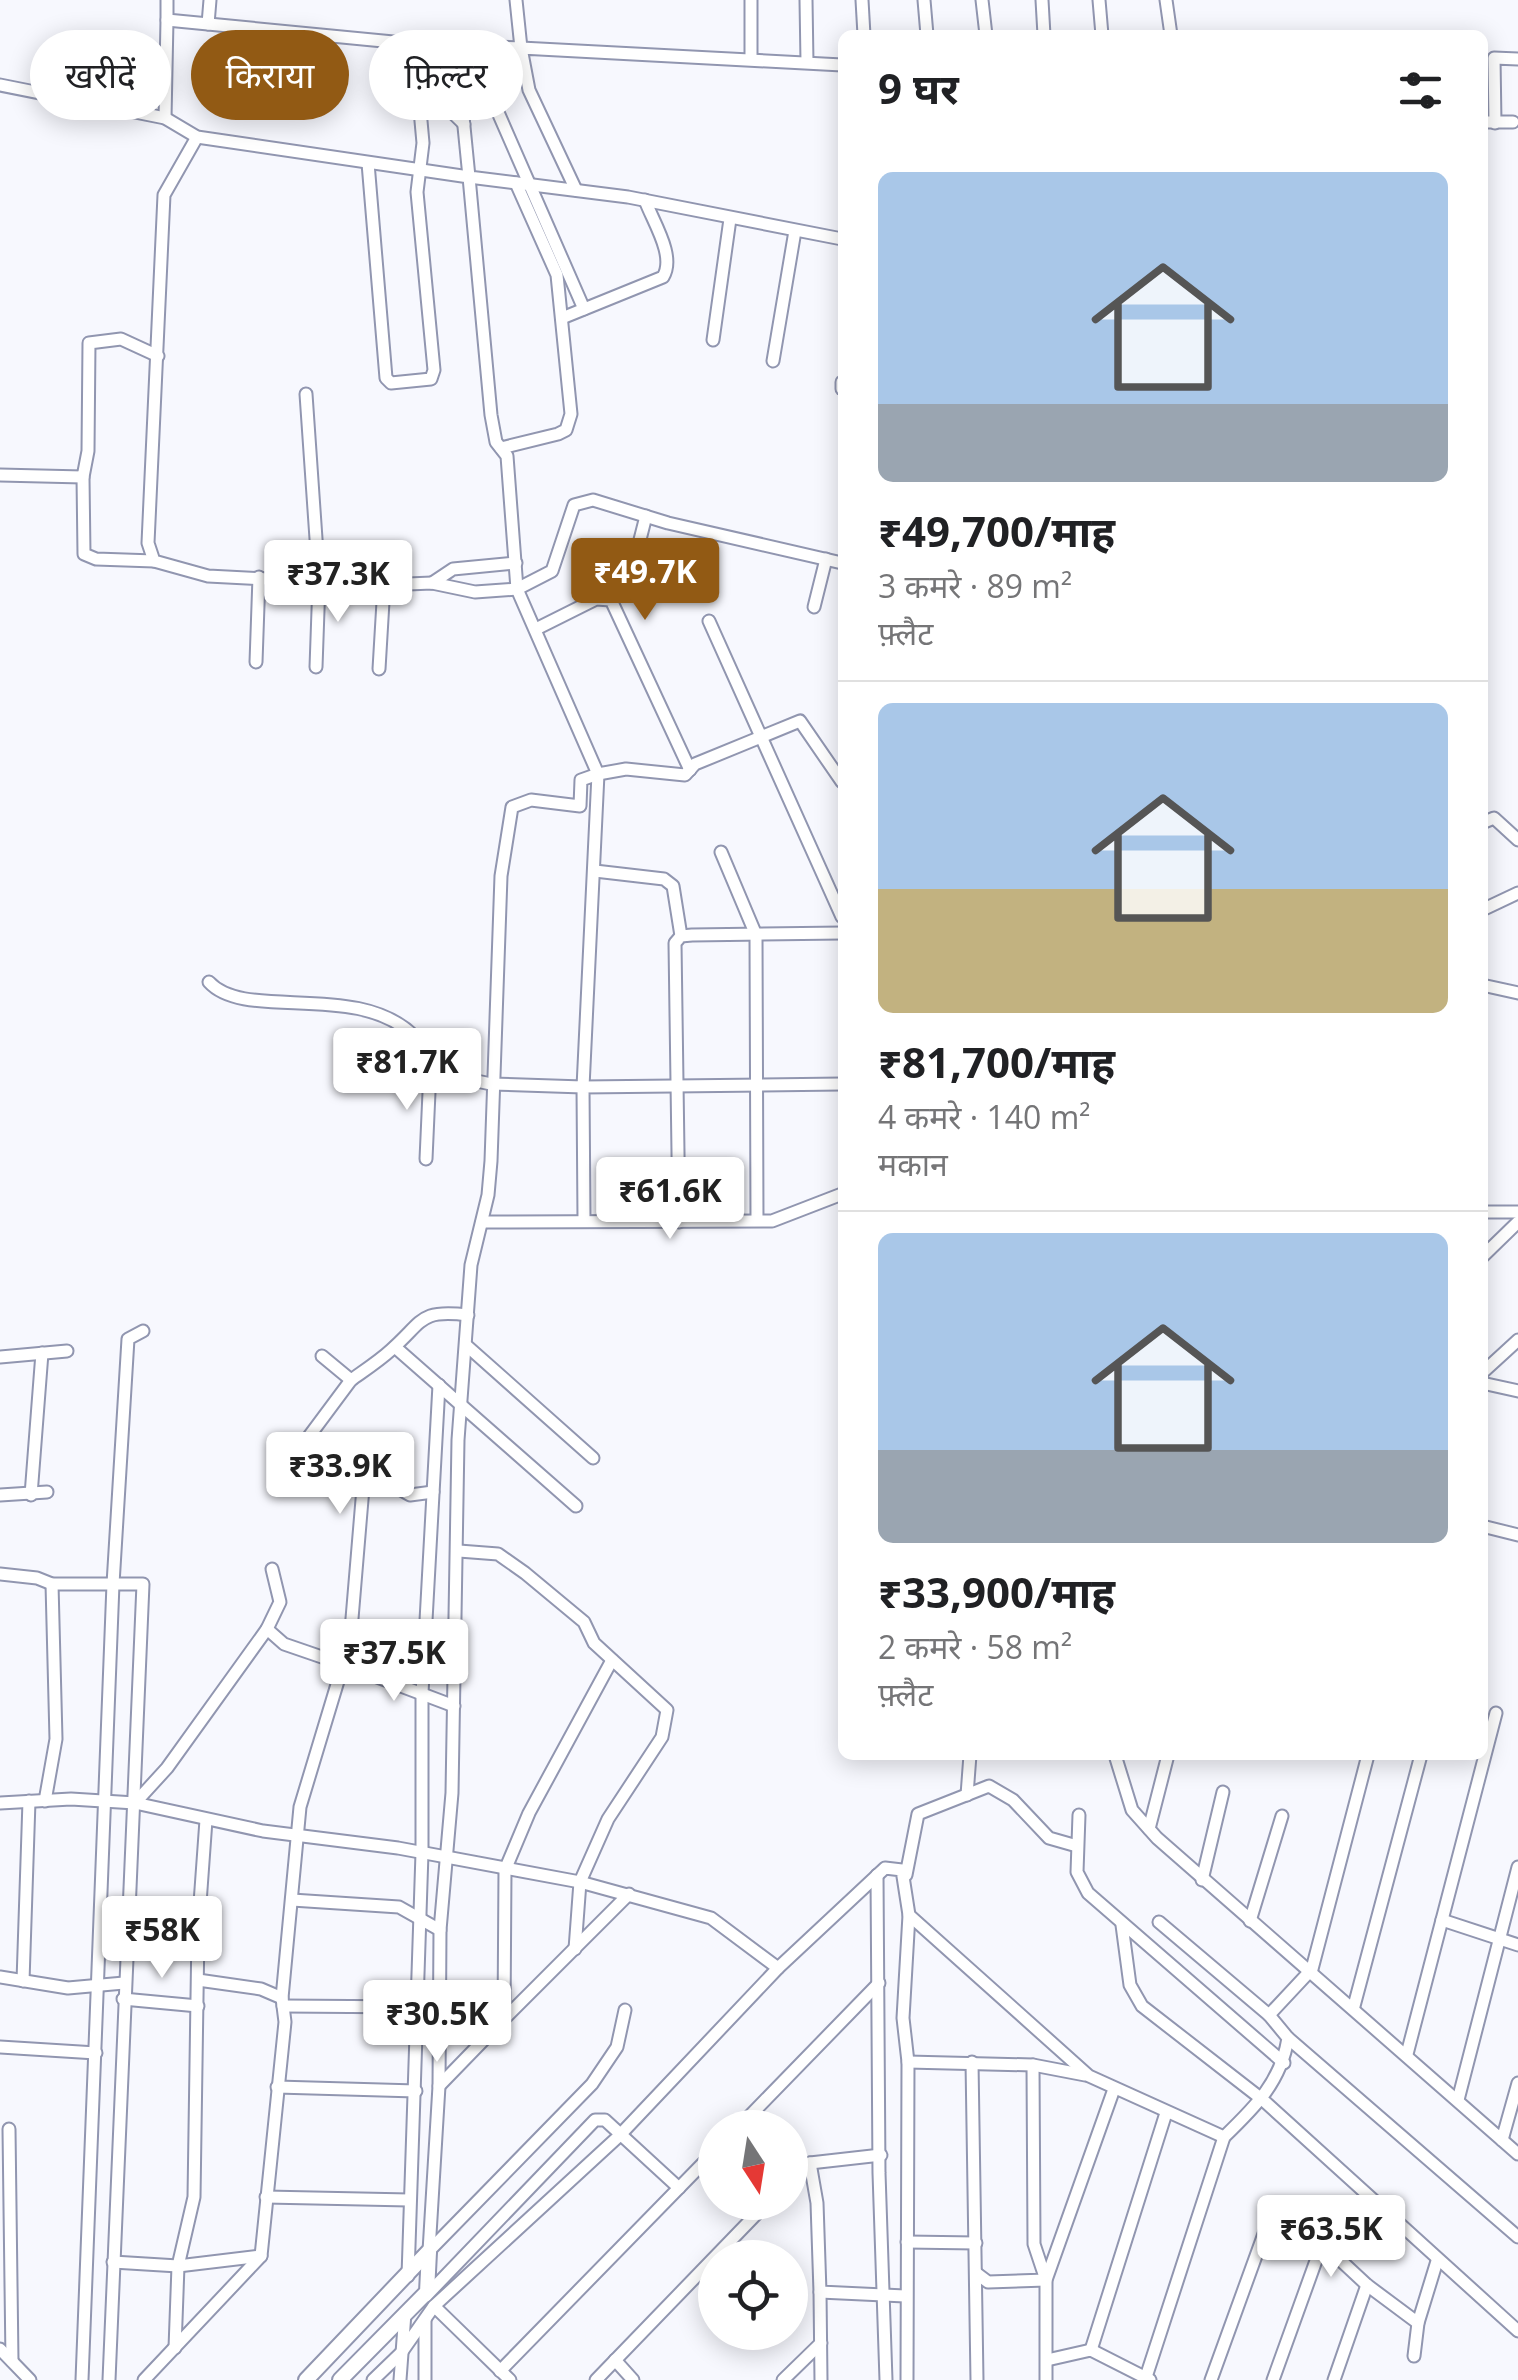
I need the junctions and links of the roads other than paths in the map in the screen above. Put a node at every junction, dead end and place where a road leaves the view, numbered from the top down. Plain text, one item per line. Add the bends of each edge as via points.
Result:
1 (168, 0) edge
2 (210, 0) edge
3 (516, 0) edge
4 (750, 0) edge
5 (806, 0) edge
6 (862, 0) edge
7 (924, 0) edge
8 (982, 0) edge
9 (1042, 0) edge
10 (1099, 0) edge
11 (1166, 0) edge
12 (166, 20) junction
13 (208, 24) junction
14 (166, 30) edge
15 (519, 30) edge
16 (864, 30) edge
17 (927, 30) edge
18 (985, 30) edge
19 (1044, 30) edge
20 (1102, 30) edge
21 (1170, 30) edge
22 (369, 40) edge
23 (523, 48) edge
24 (751, 57) junction
25 (523, 58) edge
26 (1518, 59) edge
27 (806, 62) junction
28 (838, 65) edge
29 (0, 85) edge
30 (30, 91) edge
31 (168, 120) edge
32 (419, 120) edge
33 (460, 120) edge
34 (464, 120) edge
35 (494, 120) edge
36 (1488, 122) edge
37 (1512, 122) dead end
38 (464, 124) junction
39 (197, 137) junction
40 (368, 163) junction
41 (422, 171) junction
42 (470, 177) junction
43 (522, 184) junction
44 (576, 190) junction
45 (645, 200) junction
46 (730, 219) junction
47 (795, 231) junction
48 (838, 238) edge
49 (584, 309) junction
50 (562, 318) junction
51 (714, 340) dead end
52 (158, 356) junction
53 (773, 361) dead end
54 (306, 394) dead end
55 (500, 448) junction
56 (0, 476) edge
57 (84, 478) junction
58 (646, 516) junction
59 (826, 559) junction
60 (838, 561) edge
61 (154, 562) junction
62 (516, 563) junction
63 (260, 577) junction
64 (319, 582) junction
65 (432, 583) junction
66 (384, 585) junction
67 (517, 589) junction
68 (606, 598) junction
69 (814, 607) dead end
70 (709, 620) dead end
71 (536, 629) junction
72 (256, 662) dead end
73 (316, 668) dead end
74 (379, 670) dead end
75 (760, 736) junction
76 (690, 770) junction
77 (598, 774) junction
78 (838, 776) edge
79 (1488, 820) edge
80 (1518, 840) edge
81 (721, 852) dead end
82 (595, 871) junction
83 (1518, 893) edge
84 (1488, 907) edge
85 (838, 908) edge
86 (756, 934) junction
87 (838, 934) edge
88 (681, 936) junction
89 (209, 982) dead end
90 (1488, 986) edge
91 (1518, 992) edge
92 (430, 1070) junction
93 (492, 1084) junction
94 (838, 1084) edge
95 (759, 1085) junction
96 (676, 1086) junction
97 (583, 1088) junction
98 (426, 1159) dead end
99 (838, 1196) edge
100 (1488, 1212) edge
101 (1518, 1212) edge
102 (757, 1219) junction
103 (584, 1220) junction
104 (482, 1222) junction
105 (679, 1222) junction
106 (1518, 1222) edge
107 (1488, 1252) edge
108 (468, 1315) junction
109 (143, 1331) dead end
110 (1518, 1340) edge
111 (466, 1346) junction
112 (395, 1347) junction
113 (67, 1350) dead end
114 (42, 1353) junction
115 (322, 1356) dead end
116 (0, 1357) edge
117 (1488, 1368) edge
118 (352, 1380) junction
119 (1488, 1384) edge
120 (439, 1385) junction
121 (1518, 1391) edge
122 (462, 1404) junction
123 (594, 1458) dead end
124 (287, 1466) dead end
125 (47, 1492) dead end
126 (434, 1492) junction
127 (0, 1495) edge
128 (30, 1495) junction
129 (576, 1506) dead end
130 (1488, 1528) edge
131 (1518, 1535) edge
132 (459, 1551) junction
133 (272, 1569) dead end
134 (0, 1574) edge
135 (52, 1584) junction
136 (113, 1584) junction
137 (267, 1629) junction
138 (612, 1660) junction
139 (348, 1666) junction
140 (422, 1693) junction
141 (454, 1706) junction
142 (1496, 1713) dead end
143 (1488, 1744) edge
144 (970, 1760) edge
145 (1117, 1760) edge
146 (1167, 1760) edge
147 (1367, 1760) edge
148 (1420, 1760) edge
149 (1484, 1760) edge
150 (1223, 1792) dead end
151 (967, 1796) junction
152 (104, 1799) junction
153 (29, 1801) junction
154 (45, 1802) junction
155 (134, 1803) junction
156 (0, 1804) edge
157 (1078, 1815) dead end
158 (1282, 1816) dead end
159 (206, 1820) junction
160 (1149, 1829) junction
161 (298, 1833) junction
162 (1077, 1846) junction
163 (422, 1853) junction
164 (446, 1858) junction
165 (1518, 1867) edge
166 (506, 1870) junction
167 (877, 1875) junction
168 (906, 1875) junction
169 (1202, 1880) junction
170 (580, 1882) junction
171 (630, 1894) junction
172 (292, 1900) junction
173 (418, 1914) junction
174 (909, 1916) junction
175 (1442, 1920) junction
176 (1250, 1921) junction
177 (1159, 1922) dead end
178 (1122, 1926) junction
179 (440, 1930) junction
180 (1498, 1940) junction
181 (1518, 1944) edge
182 (574, 1948) junction
183 (778, 1968) junction
184 (1312, 1969) junction
185 (0, 1976) edge
186 (198, 1980) junction
187 (23, 1981) junction
188 (124, 1983) junction
189 (878, 1983) junction
190 (98, 1986) junction
191 (124, 1999) junction
192 (282, 2002) junction
193 (198, 2006) junction
194 (1354, 2006) junction
195 (417, 2007) junction
196 (625, 2010) dead end
197 (1269, 2015) junction
198 (879, 2016) junction
199 (903, 2018) junction
200 (504, 2019) junction
201 (1288, 2038) junction
202 (0, 2047) edge
203 (96, 2054) junction
204 (1407, 2054) junction
205 (908, 2062) junction
206 (972, 2062) junction
207 (1284, 2063) junction
208 (1033, 2065) junction
209 (1089, 2076) junction
210 (1518, 2083) edge
211 (439, 2086) junction
212 (276, 2087) junction
213 (1114, 2089) junction
214 (416, 2091) junction
215 (1262, 2100) junction
216 (1458, 2100) junction
217 (755, 2110) edge
218 (1166, 2113) junction
219 (10, 2129) dead end
220 (619, 2136) junction
221 (1224, 2137) junction
222 (1502, 2140) junction
223 (881, 2154) junction
224 (1518, 2154) edge
225 (810, 2164) joint
226 (698, 2172) edge
227 (678, 2188) junction
228 (266, 2197) junction
229 (410, 2200) junction
230 (750, 2220) edge
231 (1518, 2237) edge
232 (907, 2242) junction
233 (976, 2243) junction
234 (1322, 2244) junction
235 (430, 2251) junction
236 (261, 2256) junction
237 (1438, 2261) junction
238 (113, 2262) junction
239 (178, 2266) junction
240 (976, 2273) junction
241 (408, 2276) junction
242 (1046, 2280) junction
243 (1367, 2285) junction
244 (820, 2292) junction
245 (883, 2294) junction
246 (905, 2296) junction
247 (430, 2299) junction
248 (406, 2313) junction
249 (425, 2318) junction
250 (1418, 2323) junction
251 (1518, 2332) edge
252 (821, 2342) junction
253 (175, 2348) junction
254 (0, 2350) edge
255 (1090, 2350) junction
256 (401, 2354) junction
257 (1414, 2356) dead end
258 (615, 2360) junction
259 (1047, 2360) junction
260 (12, 2361) junction
261 (1121, 2366) junction
262 (505, 2376) edge
263 (1148, 2378) edge
264 (30, 2380) edge
265 (82, 2380) edge
266 (108, 2380) edge
267 (144, 2380) edge
268 (306, 2380) edge
269 (340, 2380) edge
270 (373, 2380) edge
271 (400, 2380) edge
272 (425, 2380) edge
273 (596, 2380) edge
274 (633, 2380) edge
275 (783, 2380) edge
276 (821, 2380) edge
277 (886, 2380) edge
278 (907, 2380) edge
279 (977, 2380) edge
280 (1046, 2380) edge
281 (1122, 2380) edge
282 (1212, 2380) edge
283 (1274, 2380) edge
284 (1334, 2380) edge

1 - 12 street
2 - 13 street
3 - 15 street
4 - 24 street
5 - 27 street
6 - 16 street
7 - 17 street
8 - 18 street
9 - 19 street
10 - 20 street
11 - 21 street
12 - 13 street
12 - 14 street
13 - 22 street
23 - 24 street
24 - 27 street
25 - 44 street via 529,90
26 - 36 street via 1494,58
27 - 28 street
29 - 30 street
31 - 39 street
32 - 41 street
33 - 38 street
34 - 38 street
35 - 43 street
36 - 37 street
38 - 42 street
39 - 40 street
39 - 52 street via 164,195
40 - 41 street
40 - 41 street via 385,374 391,383 434,376 417,192
41 - 42 street
42 - 43 street
42 - 55 street via 490,415
43 - 44 street
43 - 49 street
43 - 50 street via 556,275
44 - 45 street
45 - 46 street
45 - 49 street via 668,271
46 - 47 street
46 - 51 street
47 - 48 street
47 - 53 street
49 - 50 street
50 - 55 street via 570,424 558,434
52 - 57 street via 122,339 89,342
52 - 61 street via 148,543
54 - 64 street
55 - 62 street via 514,512
56 - 57 street
57 - 61 street via 84,554
58 - 59 street
58 - 67 street via 593,500 574,504 552,572
58 - 68 street via 629,583
59 - 60 street
59 - 69 street
61 - 63 street via 208,576
62 - 65 street via 453,569
62 - 67 street
63 - 64 street
63 - 72 street
64 - 66 street
64 - 73 street
65 - 66 street
65 - 67 street via 475,592
66 - 74 street
67 - 71 street
68 - 71 street
68 - 76 street
70 - 75 street
71 - 77 street
75 - 76 street
75 - 78 street via 800,721
75 - 85 street
76 - 77 street
77 - 82 street
77 - 93 street via 582,780 580,806 520,802 508,817
79 - 80 street via 1494,818
81 - 86 street
82 - 88 street via 664,879 673,886
82 - 97 street
83 - 84 street
86 - 87 street
86 - 88 street
86 - 95 street
88 - 96 street via 672,954
89 - 92 street via 234,996 376,1011 410,1031 418,1064
90 - 91 street
92 - 93 street
92 - 98 street
93 - 97 street
93 - 104 street
94 - 95 street
95 - 96 street
95 - 102 street
96 - 97 street
96 - 105 street
97 - 103 street
99 - 102 street via 791,1216
100 - 101 street
102 - 105 street
103 - 104 street
103 - 105 street
104 - 108 street
106 - 107 street
108 - 111 street
108 - 112 street via 423,1316
109 - 136 street via 128,1339
110 - 117 street
111 - 122 street
111 - 123 street
112 - 118 street
112 - 120 street
113 - 114 street
114 - 116 street
114 - 128 street
115 - 118 street
118 - 124 street
119 - 121 street
120 - 122 street
120 - 126 street
122 - 129 street
122 - 132 street
125 - 128 street
126 - 139 street via 410,1495 373,1474 364,1476
126 - 140 street
127 - 128 street
130 - 131 street
132 - 138 street via 498,1554 525,1573 584,1622
132 - 141 street
133 - 137 street via 280,1602
134 - 135 street
135 - 136 street
135 - 154 street via 56,1740
136 - 152 street
136 - 155 street via 143,1584
137 - 139 street via 284,1644
137 - 155 street
138 - 166 street via 529,1813
138 - 170 street via 662,1704 668,1718 608,1819
139 - 140 street
139 - 161 street via 314,1760
140 - 141 street
140 - 163 street
141 - 164 street
142 - 143 street
144 - 151 street
145 - 160 street via 1132,1810
146 - 160 street
147 - 184 street
148 - 194 street
149 - 175 street
150 - 169 street
151 - 162 street via 998,1788 1049,1838
151 - 168 street via 918,1814
152 - 154 street
152 - 155 street
152 - 190 street
153 - 154 street
153 - 156 street
153 - 187 street
155 - 159 street
155 - 188 street
157 - 162 street
158 - 176 street
159 - 161 street
159 - 186 street
160 - 169 street
161 - 163 street
161 - 172 street
162 - 178 street via 1082,1884
163 - 164 street
163 - 173 street
164 - 166 street
164 - 179 street
165 - 180 street
166 - 170 street
166 - 200 street
167 - 168 street via 893,1866
167 - 183 street
167 - 189 street
168 - 174 street
169 - 176 street
170 - 171 street
170 - 182 street
171 - 182 street
171 - 183 street via 711,1918
172 - 173 street via 385,1905
172 - 192 street
173 - 179 street
173 - 195 street
174 - 199 street
174 - 209 street
175 - 180 street
175 - 204 street
176 - 184 street
177 - 197 street
178 - 207 street
178 - 215 street via 1136,2000
179 - 211 street
180 - 181 street
180 - 216 street
182 - 200 street
183 - 220 street
184 - 194 street
184 - 197 street
185 - 187 street
186 - 192 street via 261,1988
186 - 193 street
187 - 190 street
188 - 190 street
188 - 191 street
189 - 198 street
189 - 217 street
190 - 203 street
191 - 193 street
191 - 238 street
192 - 195 street
192 - 212 street via 286,2022
193 - 239 street via 194,2196
194 - 204 street
195 - 214 street
196 - 235 street via 617,2047 592,2084
197 - 201 street
198 - 199 street
198 - 223 street
199 - 205 street
200 - 211 street
201 - 207 street
201 - 231 street
202 - 203 street
203 - 265 street
204 - 216 street
205 - 206 street
205 - 232 street
206 - 208 street
206 - 233 street
207 - 215 street
208 - 209 street
208 - 242 street via 1034,2244
209 - 213 street
210 - 222 street
211 - 235 street
212 - 214 street
212 - 228 street
213 - 218 street
213 - 242 street
214 - 229 street
215 - 221 street
215 - 237 street
216 - 222 street
218 - 221 street
218 - 255 street
219 - 260 street
220 - 227 street
220 - 247 street
220 - 247 street via 605,2120 595,2120
221 - 263 street
222 - 224 street
223 - 225 street
223 - 245 street
225 - 244 street
226 - 227 street
227 - 262 street
228 - 229 street
228 - 236 street
229 - 241 street
230 - 258 street
232 - 233 street
232 - 246 street
233 - 240 street
234 - 243 street
234 - 282 street via 1286,2212 1274,2214
234 - 283 street
235 - 241 street
235 - 247 street
236 - 239 street
236 - 253 street
237 - 250 street
237 - 251 street
238 - 239 street
238 - 266 street
239 - 253 street
240 - 242 street via 988,2282
240 - 279 street
241 - 248 street
241 - 268 street
242 - 259 street
243 - 250 street
243 - 284 street
244 - 245 street
244 - 252 street
245 - 246 street
245 - 277 street
246 - 278 street
247 - 248 street
247 - 249 street
247 - 262 street
248 - 256 street
248 - 269 street
249 - 256 street
249 - 272 street
250 - 257 street
252 - 275 street
252 - 276 street
253 - 267 street
254 - 260 street
255 - 259 street
255 - 261 street
256 - 270 street
256 - 271 street
258 - 273 street
258 - 274 street
259 - 280 street
260 - 264 street
261 - 263 street
261 - 281 street

